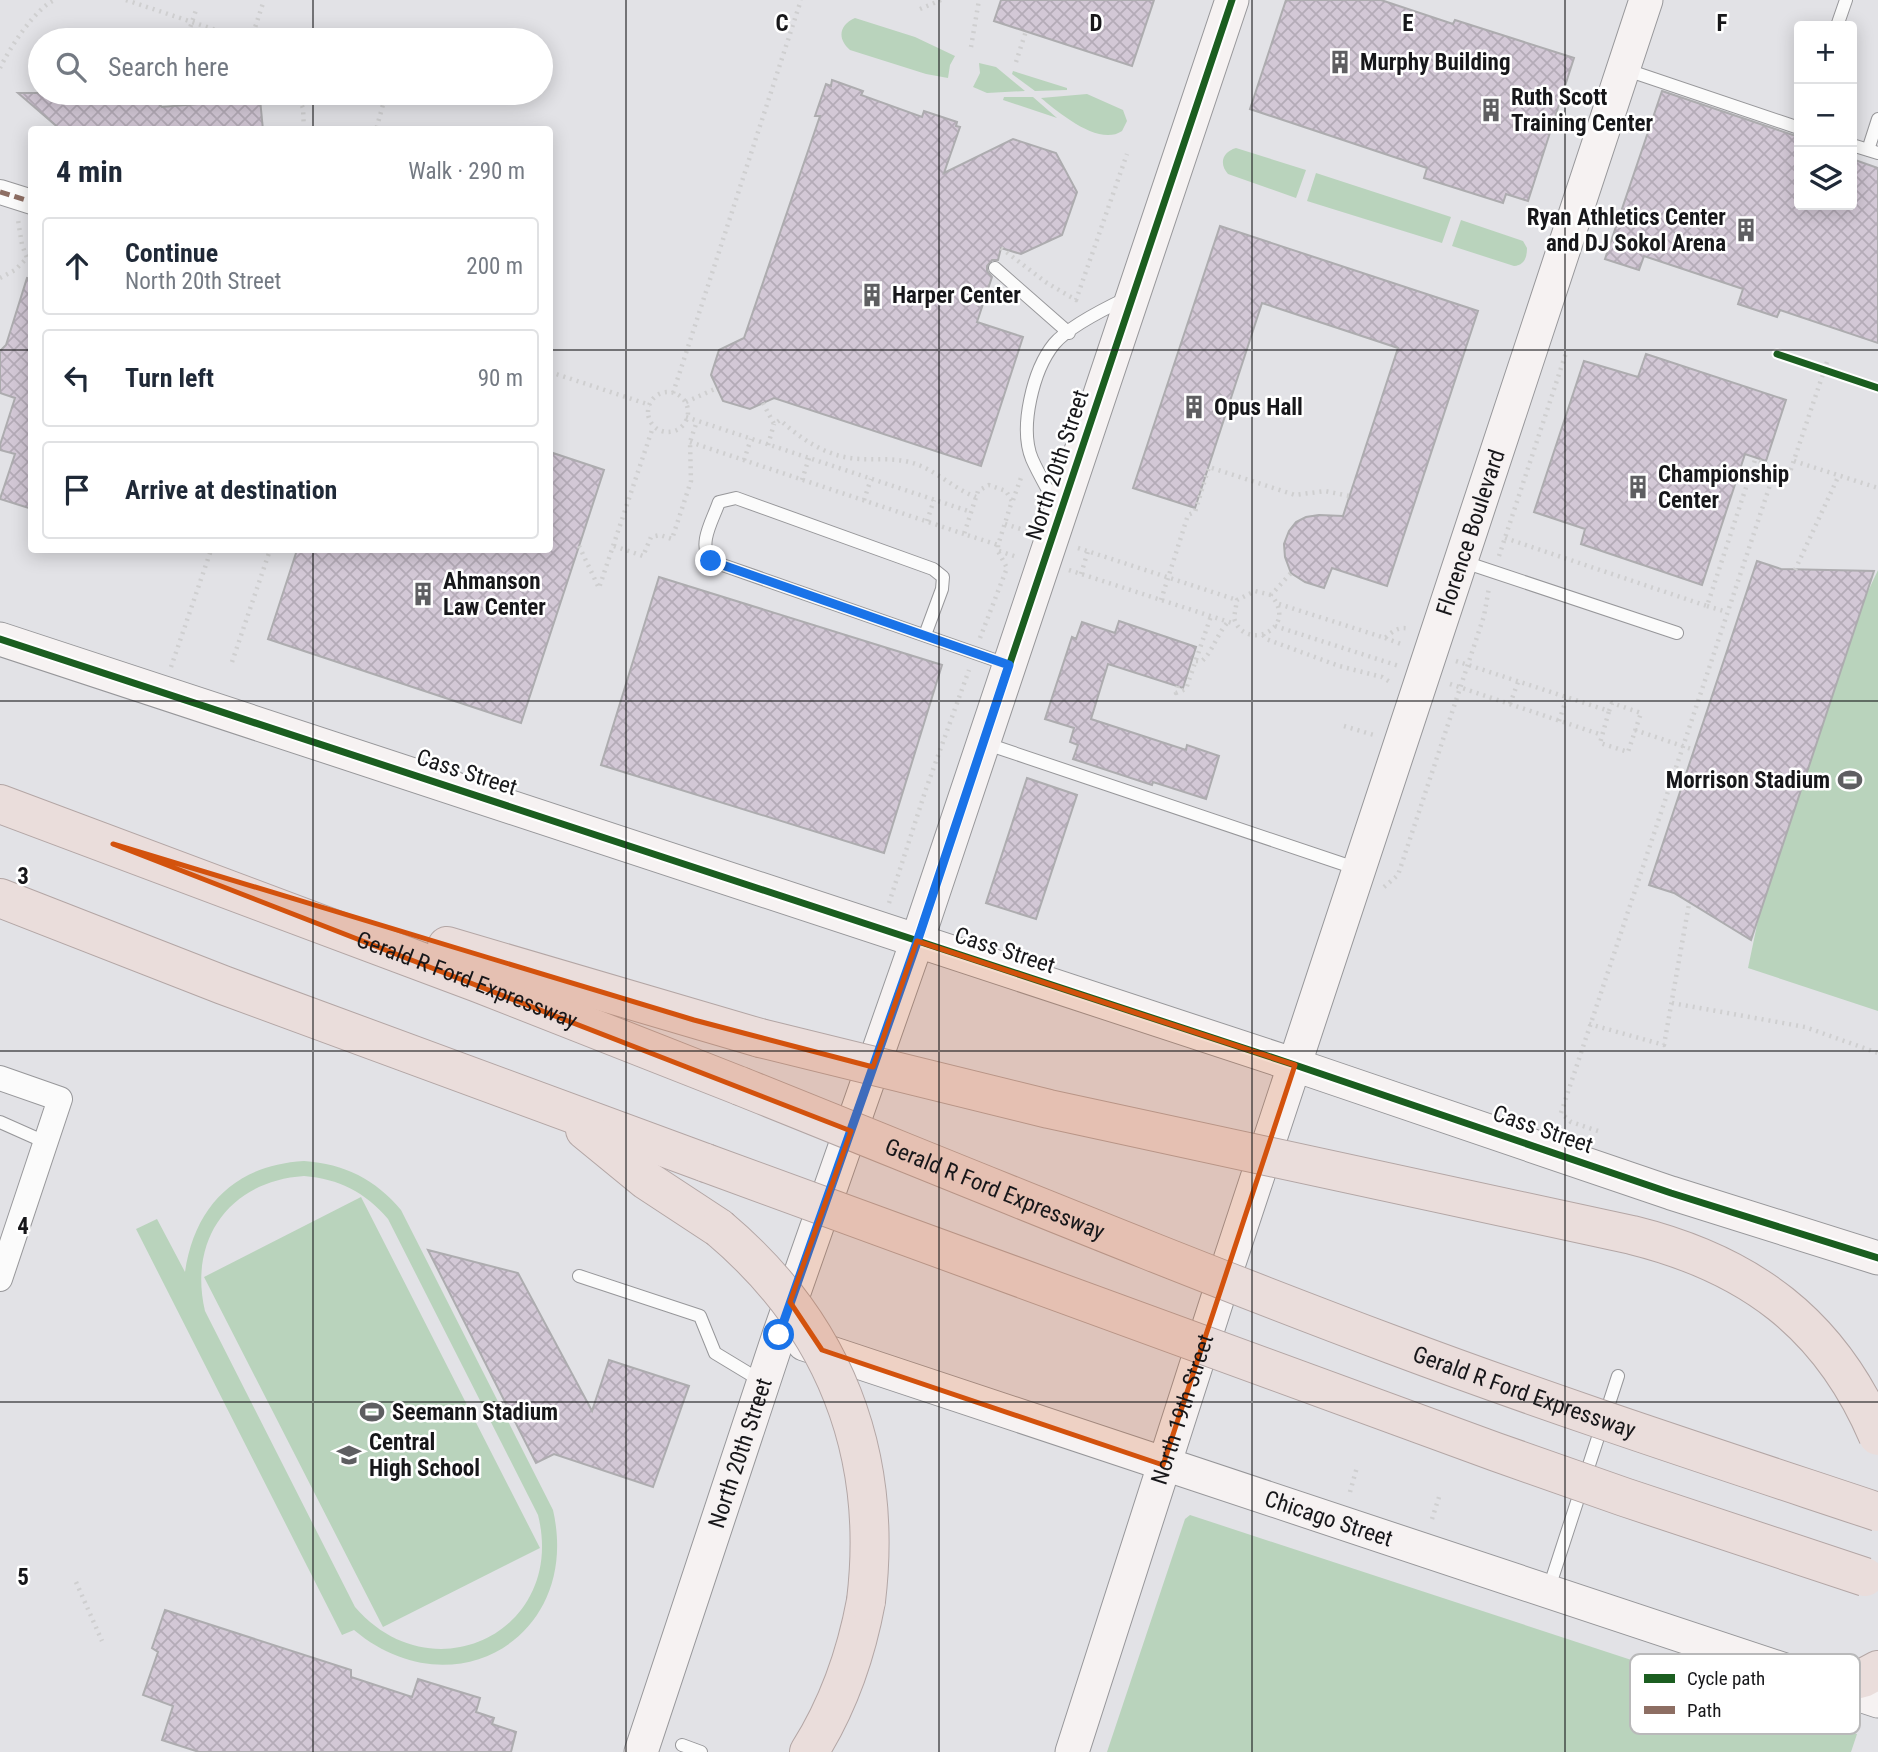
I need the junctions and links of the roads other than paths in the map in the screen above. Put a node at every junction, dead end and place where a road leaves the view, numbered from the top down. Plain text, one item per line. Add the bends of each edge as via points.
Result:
1 (1232, 0) edge
2 (1646, 0) edge
3 (1846, 0) edge
4 (1839, 21) edge
5 (1623, 69) junction
6 (1878, 119) edge
7 (1794, 126) edge
8 (1873, 152) edge
9 (995, 268) dead end
10 (1134, 295) junction
11 (1069, 333) junction
12 (1053, 540) junction
13 (1460, 561) junction
14 (1678, 633) dead end
15 (925, 635) junction
16 (0, 639) edge
17 (1009, 665) junction
18 (982, 742) junction
19 (0, 804) edge
20 (113, 844) junction
21 (1370, 879) junction
22 (0, 898) edge
23 (917, 942) junction
24 (1295, 1065) junction
25 (0, 1078) edge
26 (561, 1111) junction
27 (0, 1122) edge
28 (45, 1142) junction
29 (1878, 1258) edge
30 (579, 1276) dead end
31 (0, 1279) edge
32 (779, 1335) junction
33 (1618, 1376) dead end
34 (763, 1382) junction
35 (1878, 1436) edge
36 (1163, 1465) junction
37 (1878, 1512) edge
38 (1873, 1580) edge
39 (1548, 1591) junction
40 (1737, 1654) edge
41 (1878, 1670) edge
42 (1860, 1679) edge
43 (1860, 1695) edge
44 (1878, 1701) edge
45 (682, 1745) dead end
46 (641, 1752) edge
47 (701, 1752) edge
48 (809, 1752) edge
49 (1072, 1752) edge

1 - 10 main road, North 20th Street
2 - 5 main road, Florence Boulevard
3 - 4 lane
5 - 7 lane
5 - 13 main road, Florence Boulevard
6 - 8 lane
9 - 11 lane
10 - 11 lane
10 - 12 main road, North 20th Street
11 - 12 lane via 1054,344 1032,388 1028,418 1028,442
12 - 17 main road, North 20th Street
13 - 14 lane
13 - 21 main road, Florence Boulevard via 1415,655
15 - 15 lane via 711,561 704,543 719,502 736,498 933,569 943,577 942,589
15 - 17 lane
16 - 23 main road, Cass Street
17 - 18 main road, North 20th Street
18 - 21 lane
18 - 23 main road, North 20th Street
19 - 20 highway, Gerald R Ford Expressway
20 - 35 highway, bridge via 760,1038 1035,1105 1633,1235 1690,1252 1761,1287 1802,1324 1854,1386
20 - 37 highway, Gerald R Ford Expressway, bridge via 478,982 1395,1346
21 - 24 main road, Florence Boulevard
22 - 26 highway
23 - 24 main road, Cass Street
23 - 32 main road, North 20th Street
24 - 29 main road, Cass Street
24 - 36 main road, North 19th Street
25 - 28 street via 60,1099
26 - 38 highway, bridge via 1509,1457
26 - 48 highway, bridge via 646,1180 719,1227 743,1249 804,1321 842,1389 863,1461 871,1530 866,1601 845,1680
27 - 28 lane
28 - 31 street
30 - 34 lane via 700,1316 715,1353
32 - 34 main road, North 20th Street
32 - 36 main road, Chicago Street
33 - 39 lane
34 - 46 main road, North 20th Street
36 - 39 main road, Chicago Street
36 - 49 main road, North 19th Street
39 - 40 main road, Chicago Street
41 - 42 highway
43 - 44 main road, Chicago Street
45 - 47 lane

